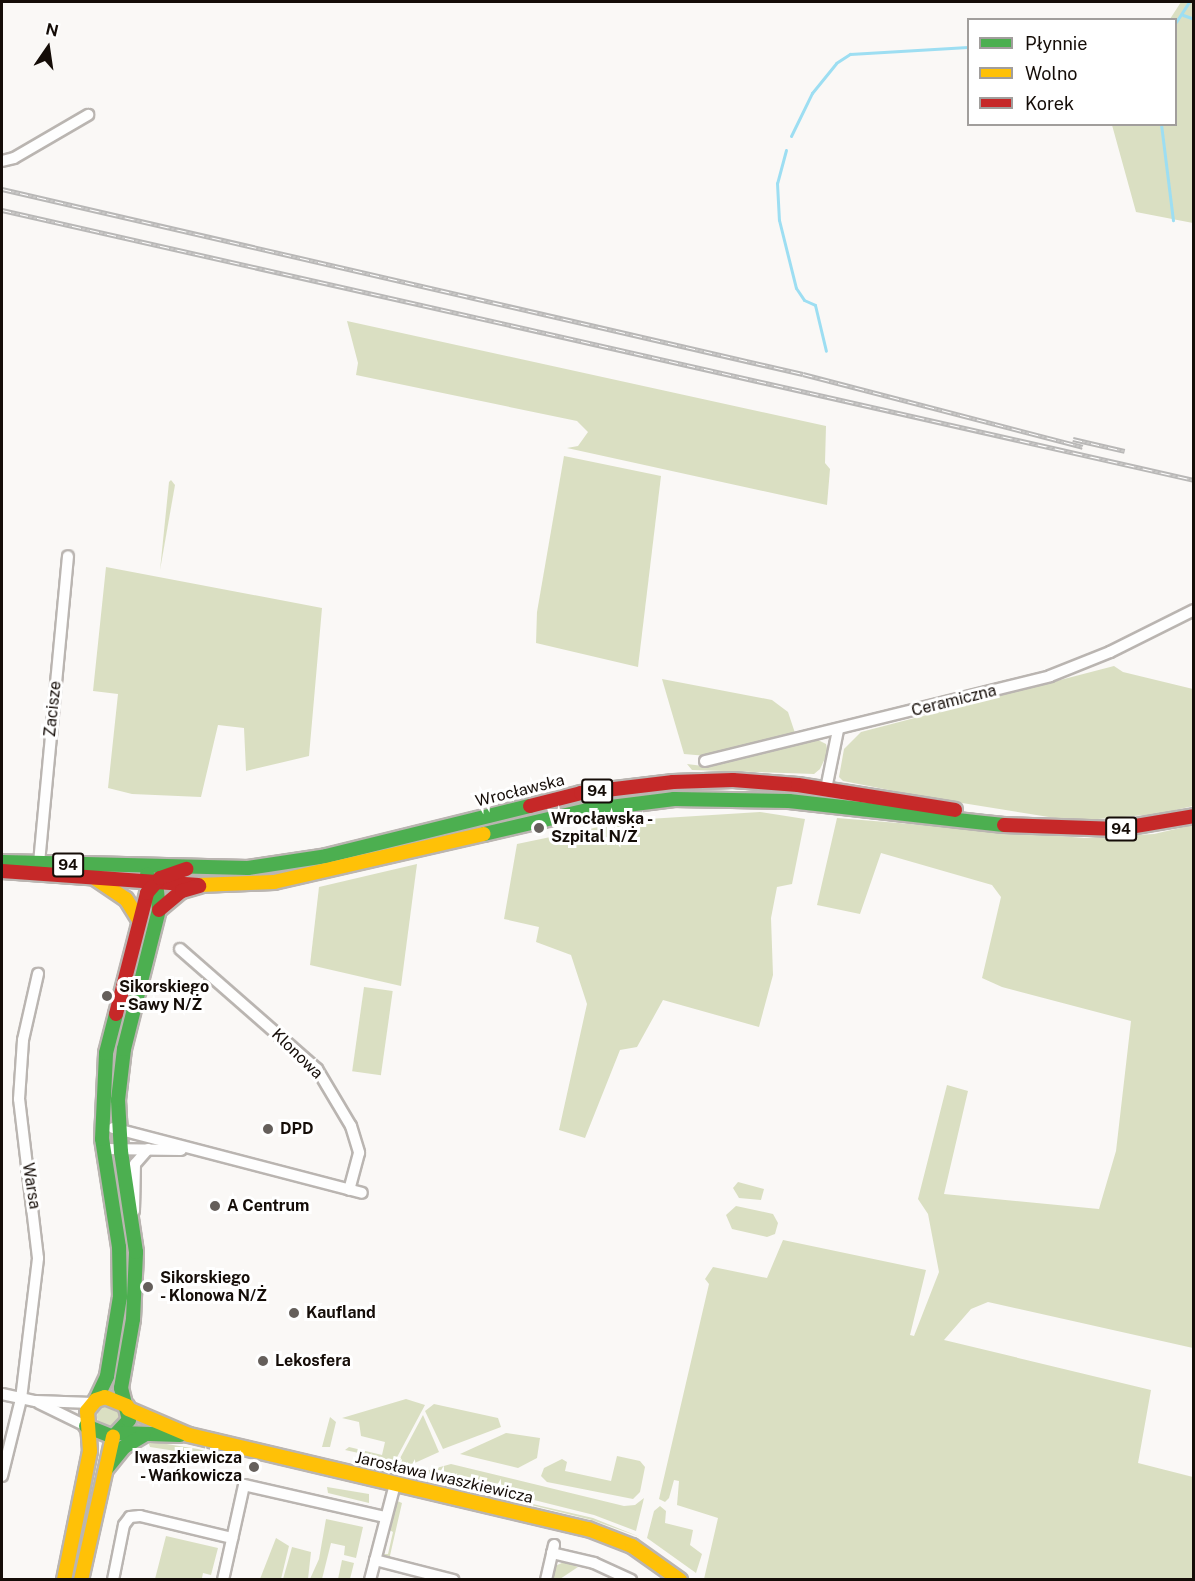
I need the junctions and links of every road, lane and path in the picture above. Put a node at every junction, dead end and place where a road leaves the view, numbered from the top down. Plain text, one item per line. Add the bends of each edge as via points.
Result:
1 (88, 115) dead end
2 (2, 161) edge
3 (69, 555) dead end
4 (1194, 610) edge
5 (838, 730) junction
6 (705, 761) dead end
7 (826, 789) junction
8 (1194, 816) edge
9 (1048, 827) junction
10 (2, 862) edge
11 (39, 863) junction
12 (134, 867) junction
13 (186, 869) junction
14 (2, 871) edge
15 (96, 879) junction
16 (154, 883) junction
17 (201, 885) junction
18 (159, 910) junction
19 (139, 920) junction
20 (180, 949) dead end
21 (38, 974) dead end
22 (102, 1128) junction
23 (119, 1128) junction
24 (104, 1149) junction
25 (120, 1149) junction
26 (148, 1149) junction
27 (187, 1150) junction
28 (349, 1190) junction
29 (362, 1193) dead end
30 (133, 1220) junction
31 (2, 1394) edge
32 (21, 1399) junction
33 (36, 1401) junction
34 (94, 1402) junction
35 (127, 1407) junction
36 (86, 1426) junction
37 (146, 1434) junction
38 (117, 1435) junction
39 (189, 1435) junction
40 (104, 1473) junction
41 (2, 1476) edge
42 (395, 1484) junction
43 (385, 1517) junction
44 (232, 1538) junction
45 (375, 1560) junction
46 (64, 1580) edge
47 (81, 1580) edge
48 (113, 1580) edge
49 (223, 1580) edge
50 (370, 1580) edge
51 (453, 1580) edge
52 (546, 1580) edge
53 (631, 1580) edge
54 (680, 1580) edge

1 - 2 street via 14,158
3 - 11 street, Zacisze
4 - 5 street, Ceramiczna via 1120,648 1050,676
5 - 6 street, Ceramiczna
5 - 7 street
7 - 9 street, Wrocławska / 94
7 - 13 street, Wrocławska / 94 via 733,780 624,786 289,863
8 - 9 street, Wrocławska / 94 via 1118,829
9 - 17 street, Wrocławska / 94 via 764,799 674,799 587,810 312,876
10 - 11 street, Wrocławska / 94
11 - 12 street, Wrocławska / 94
12 - 13 street, Wrocławska / 94
12 - 16 street
13 - 16 street
14 - 15 street, Wrocławska / 94
15 - 16 street, Wrocławska / 94
15 - 19 street via 126,899
16 - 17 street, Wrocławska / 94
16 - 18 street
16 - 19 street
17 - 18 street via 182,891
18 - 23 street via 121,1065
19 - 22 street via 106,1053
20 - 28 street, Klonowa via 316,1069 351,1126 359,1153
21 - 32 street, Warsa via 19,1075 38,1258
22 - 23 street
22 - 24 street
23 - 25 street
23 - 27 street
24 - 25 street
24 - 34 street via 118,1236 120,1288 109,1368
25 - 26 street
25 - 30 street
26 - 27 street
26 - 30 street via 135,1164
27 - 28 street
28 - 29 street
30 - 35 street via 136,1285 121,1388
31 - 32 street
32 - 33 street
32 - 41 street, Warsa
33 - 34 street
33 - 36 street
34 - 35 street via 110,1397
34 - 36 street via 87,1411
35 - 38 street via 128,1424
35 - 39 street, Jarosława Iwaszkiewicza
36 - 38 street
36 - 46 street via 89,1459
37 - 38 street, Jarosława Iwaszkiewicza
37 - 39 street, Jarosława Iwaszkiewicza
37 - 40 street via 124,1447
38 - 40 street
39 - 42 street, Jarosława Iwaszkiewicza
40 - 47 street
42 - 43 street
42 - 54 street, Jarosława Iwaszkiewicza via 606,1535 646,1554
43 - 44 street via 244,1485
43 - 45 street
44 - 48 street via 130,1517 124,1525
44 - 49 street
45 - 50 street
45 - 51 street
52 - 53 street via 553,1549

